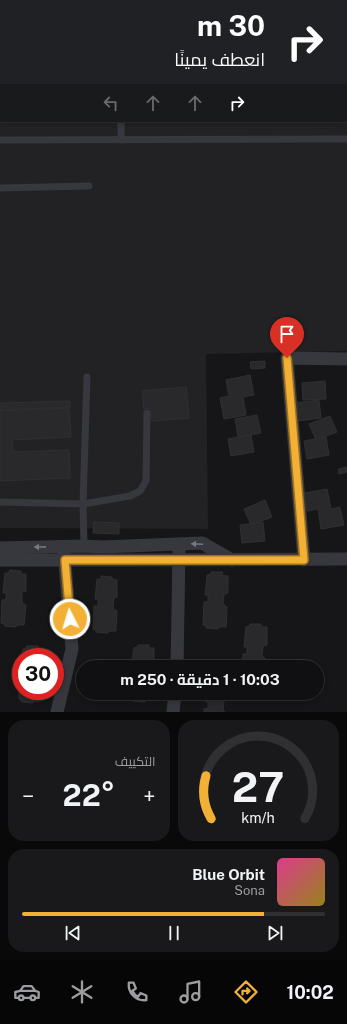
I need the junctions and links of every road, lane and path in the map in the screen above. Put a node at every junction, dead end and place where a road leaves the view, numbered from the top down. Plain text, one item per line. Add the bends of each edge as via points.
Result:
1 (121, 122) edge
2 (347, 139) edge
3 (0, 140) edge
4 (121, 140) junction
5 (89, 186) dead end
6 (0, 188) edge
7 (347, 359) edge
8 (87, 377) dead end
9 (147, 413) dead end
10 (0, 502) edge
11 (83, 504) junction
12 (179, 544) junction
13 (64, 546) junction
14 (84, 546) junction
15 (0, 548) edge
16 (347, 559) edge
17 (0, 560) edge
18 (65, 560) junction
19 (179, 560) junction
20 (232, 560) junction
21 (304, 560) junction
22 (177, 660) edge
23 (174, 700) edge
24 (57, 712) edge
25 (173, 712) edge

1 - 4 lane
2 - 4 lane
3 - 4 lane
5 - 6 lane
7 - 21 street via 287,358
8 - 11 lane
9 - 11 lane via 146,481 140,491 130,496
10 - 11 lane
11 - 14 lane
12 - 14 street
12 - 19 street
20 -> 12 street via 202,543
13 - 14 street
13 -> 15 street
13 - 18 street
16 - 21 street
17 - 18 street
18 - 19 street
18 - 24 street via 72,649
19 - 20 street
19 - 22 street
20 - 21 street
23 - 25 street

